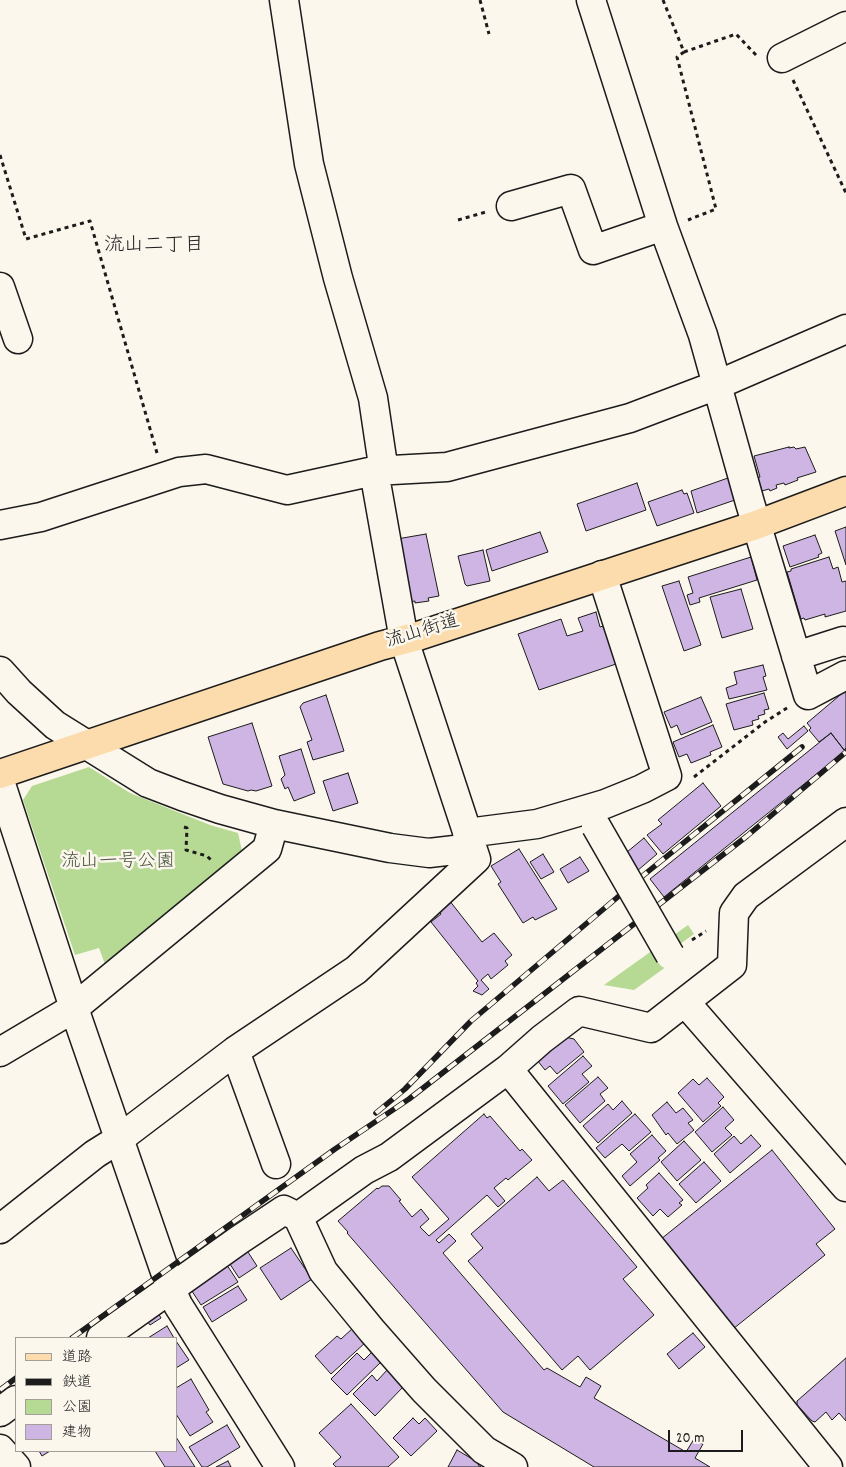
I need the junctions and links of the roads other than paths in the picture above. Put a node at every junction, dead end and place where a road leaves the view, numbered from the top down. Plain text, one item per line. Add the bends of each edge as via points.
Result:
1 (284, 0) edge
2 (591, 0) edge
3 (846, 26) edge
4 (782, 58) road end
5 (511, 206) dead end
6 (663, 226) junction
7 (0, 287) edge
8 (846, 329) edge
9 (18, 339) dead end
10 (717, 385) junction
11 (379, 472) junction
12 (846, 491) edge
13 (0, 525) edge
14 (756, 525) junction
15 (602, 575) junction
16 (404, 640) junction
17 (846, 642) edge
18 (796, 656) junction
19 (0, 671) edge
20 (846, 676) edge
21 (87, 745) junction
22 (0, 774) edge
23 (0, 781) edge
24 (846, 822) edge
25 (274, 824) junction
26 (596, 826) dead end
27 (470, 841) junction
28 (670, 955) dead end
29 (685, 1002) junction
30 (74, 1008) junction
31 (234, 1051) junction
32 (0, 1052) edge
33 (508, 1069) junction
34 (119, 1140) junction
35 (276, 1164) dead end
36 (846, 1186) edge
37 (298, 1217) junction
38 (0, 1229) edge
39 (171, 1289) junction
40 (103, 1337) edge
41 (15, 1401) edge
42 (0, 1412) edge
43 (0, 1449) edge
44 (16, 1467) edge
45 (280, 1467) edge
46 (513, 1467) edge
47 (828, 1467) edge

1 - 11 street via 308,164 373,398
2 - 6 street
3 - 4 street
5 - 6 street via 571,189 593,250
6 - 10 street via 703,335
7 - 9 street
8 - 10 street
10 - 11 street via 630,418 447,467
10 - 14 street
11 - 13 street via 287,490 206,469 179,472 41,517
11 - 16 street
12 - 14 main road, 流山街道
14 - 15 main road, 流山街道
14 - 18 street
15 - 16 main road, 流山街道
15 - 27 street via 663,778 605,804
16 - 21 main road, 流山街道
16 - 27 street
17 - 18 street
18 - 20 street via 808,695
19 - 21 street via 54,725
21 - 22 main road, 流山街道
21 - 25 street via 148,783
23 - 30 street
24 - 29 street via 746,896 734,913 732,965
25 - 27 street via 429,853
25 - 30 street via 267,849
26 - 28 street, bridge
27 - 31 street via 476,859 356,970
29 - 33 street via 651,1028 579,1011
29 - 36 street
30 - 32 street
30 - 34 street
31 - 34 street
31 - 35 street
33 - 37 street via 389,1157 364,1170
33 - 47 street
34 - 38 street via 95,1154
34 - 39 street
37 - 39 street via 284,1210
37 - 46 street via 323,1271 373,1332 424,1390 484,1450
39 - 40 street
39 - 45 street
41 - 42 street
43 - 44 street

